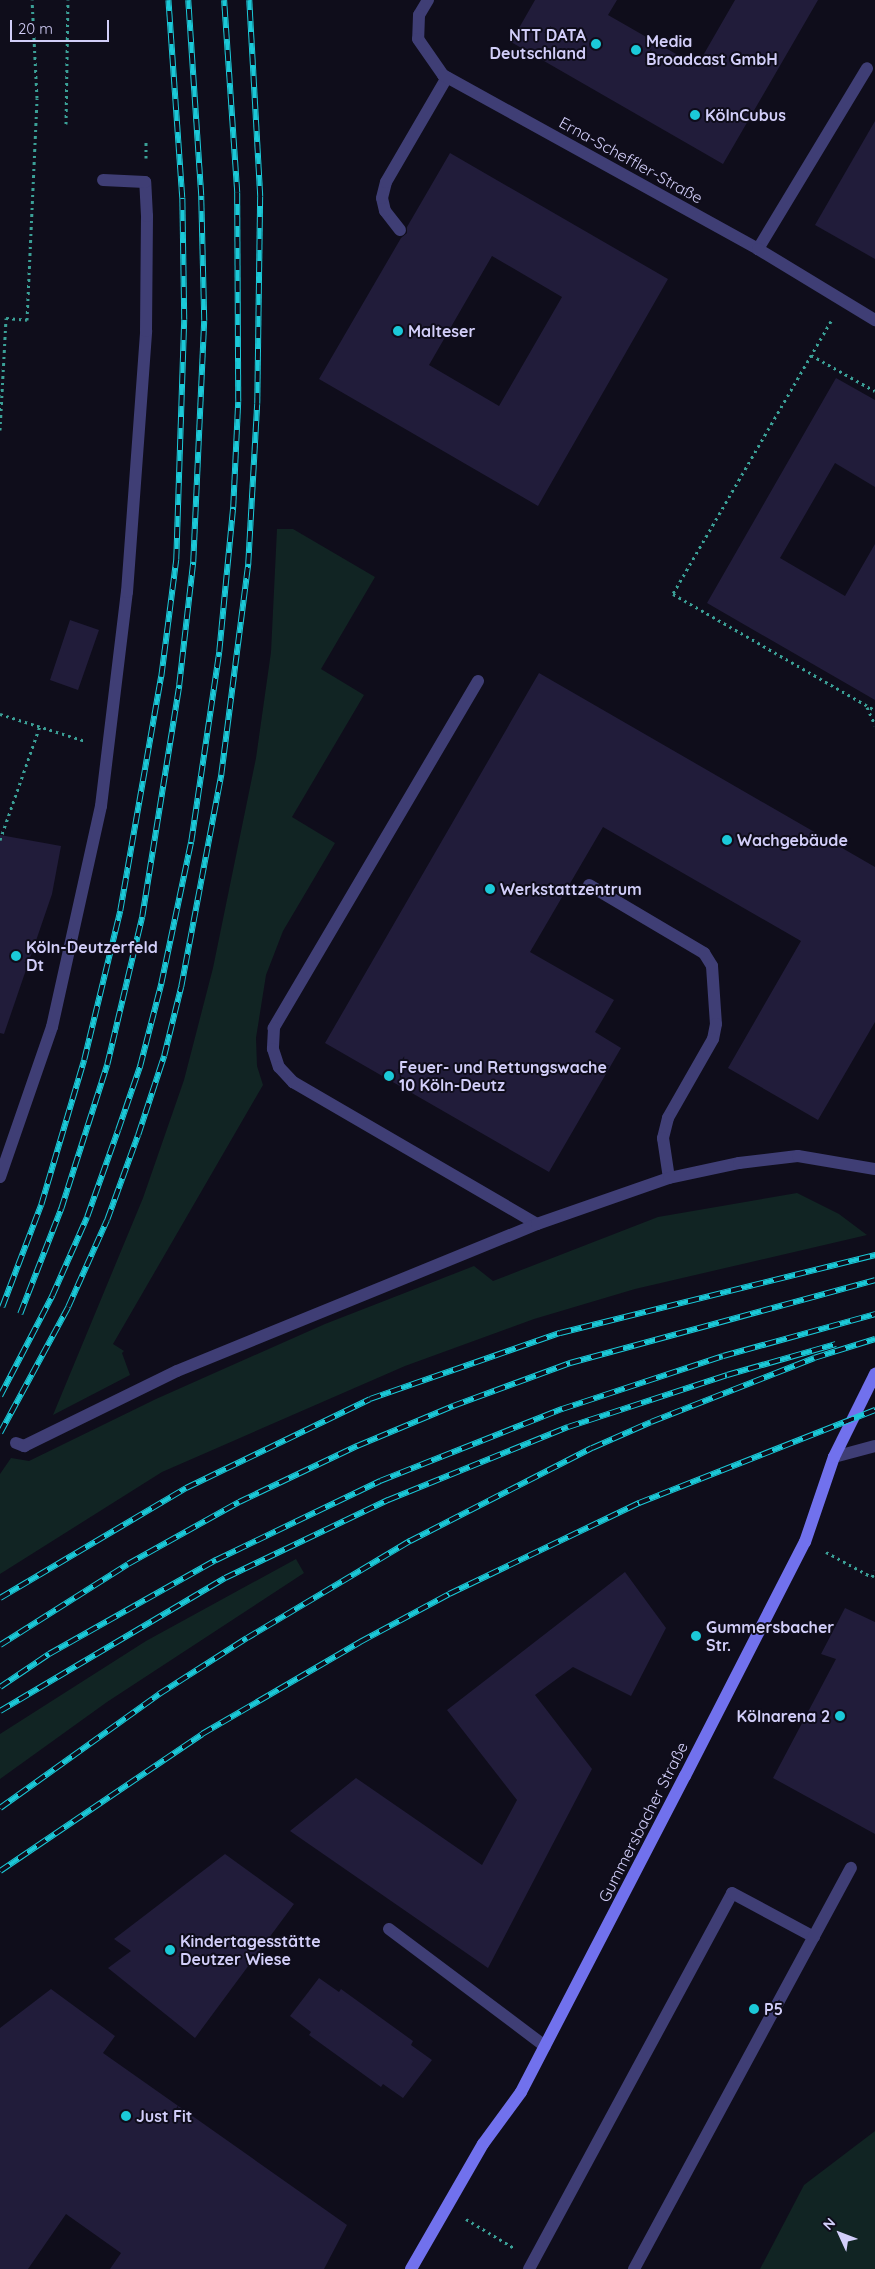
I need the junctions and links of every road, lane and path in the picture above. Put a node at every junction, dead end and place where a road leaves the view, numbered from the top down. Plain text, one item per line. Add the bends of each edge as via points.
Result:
1 (32, 0) edge
2 (68, 0) edge
3 (428, 0) edge
4 (867, 68) dead end
5 (447, 77) junction
6 (66, 124) dead end
7 (103, 180) dead end
8 (400, 230) dead end
9 (758, 249) junction
10 (842, 300) junction
11 (875, 320) edge
12 (811, 355) junction
13 (875, 391) edge
14 (0, 430) edge
15 (478, 681) dead end
16 (867, 706) junction
17 (875, 710) edge
18 (0, 714) edge
19 (875, 725) edge
20 (40, 726) junction
21 (108, 748) junction
22 (0, 840) edge
23 (589, 885) dead end
24 (875, 1169) edge
25 (0, 1177) edge
26 (669, 1178) junction
27 (538, 1224) junction
28 (875, 1374) edge
29 (16, 1443) dead end
30 (875, 1446) edge
31 (834, 1457) junction
32 (805, 1542) junction
33 (875, 1572) edge
34 (851, 1868) dead end
35 (389, 1929) dead end
36 (814, 1937) junction
37 (545, 2046) junction
38 (447, 2208) junction
39 (504, 2242) dead end
40 (412, 2269) edge
41 (529, 2269) edge
42 (634, 2269) edge

1 - 14 path via 37,108 27,320 6,318
2 - 6 path
3 - 5 street, Erna-Scheffler-Straße via 419,15 418,40
4 - 9 street
5 - 8 street via 386,182 382,198 385,211
5 - 9 street, Erna-Scheffler-Straße
7 - 21 street via 145,182 147,216 146,331 129,572
9 - 10 street, Erna-Scheffler-Straße
10 - 11 street, Erna-Scheffler-Straße
10 - 12 path
12 - 13 path
12 - 16 path via 672,594
15 - 27 street via 274,1028 273,1049 279,1066 293,1082
16 - 17 path
16 - 19 path
18 - 20 path
20 - 21 path
20 - 22 path
21 - 25 street via 101,806 52,1027
23 - 26 street via 704,953 712,966 716,1024 713,1039 668,1118 663,1158
24 - 26 street via 798,1156 740,1163
26 - 27 street
27 - 29 street via 177,1371 24,1446
28 - 31 street, Gummersbacher Straße
30 - 31 street
31 - 32 street, Gummersbacher Straße
32 - 33 path via 872,1577
32 - 37 street, Gummersbacher Straße
34 - 36 street
35 - 37 street
36 - 41 street via 732,1893
36 - 42 street
37 - 38 street, Gummersbacher Straße via 521,2092 483,2144
38 - 39 path
38 - 40 street, Gummersbacher Straße

